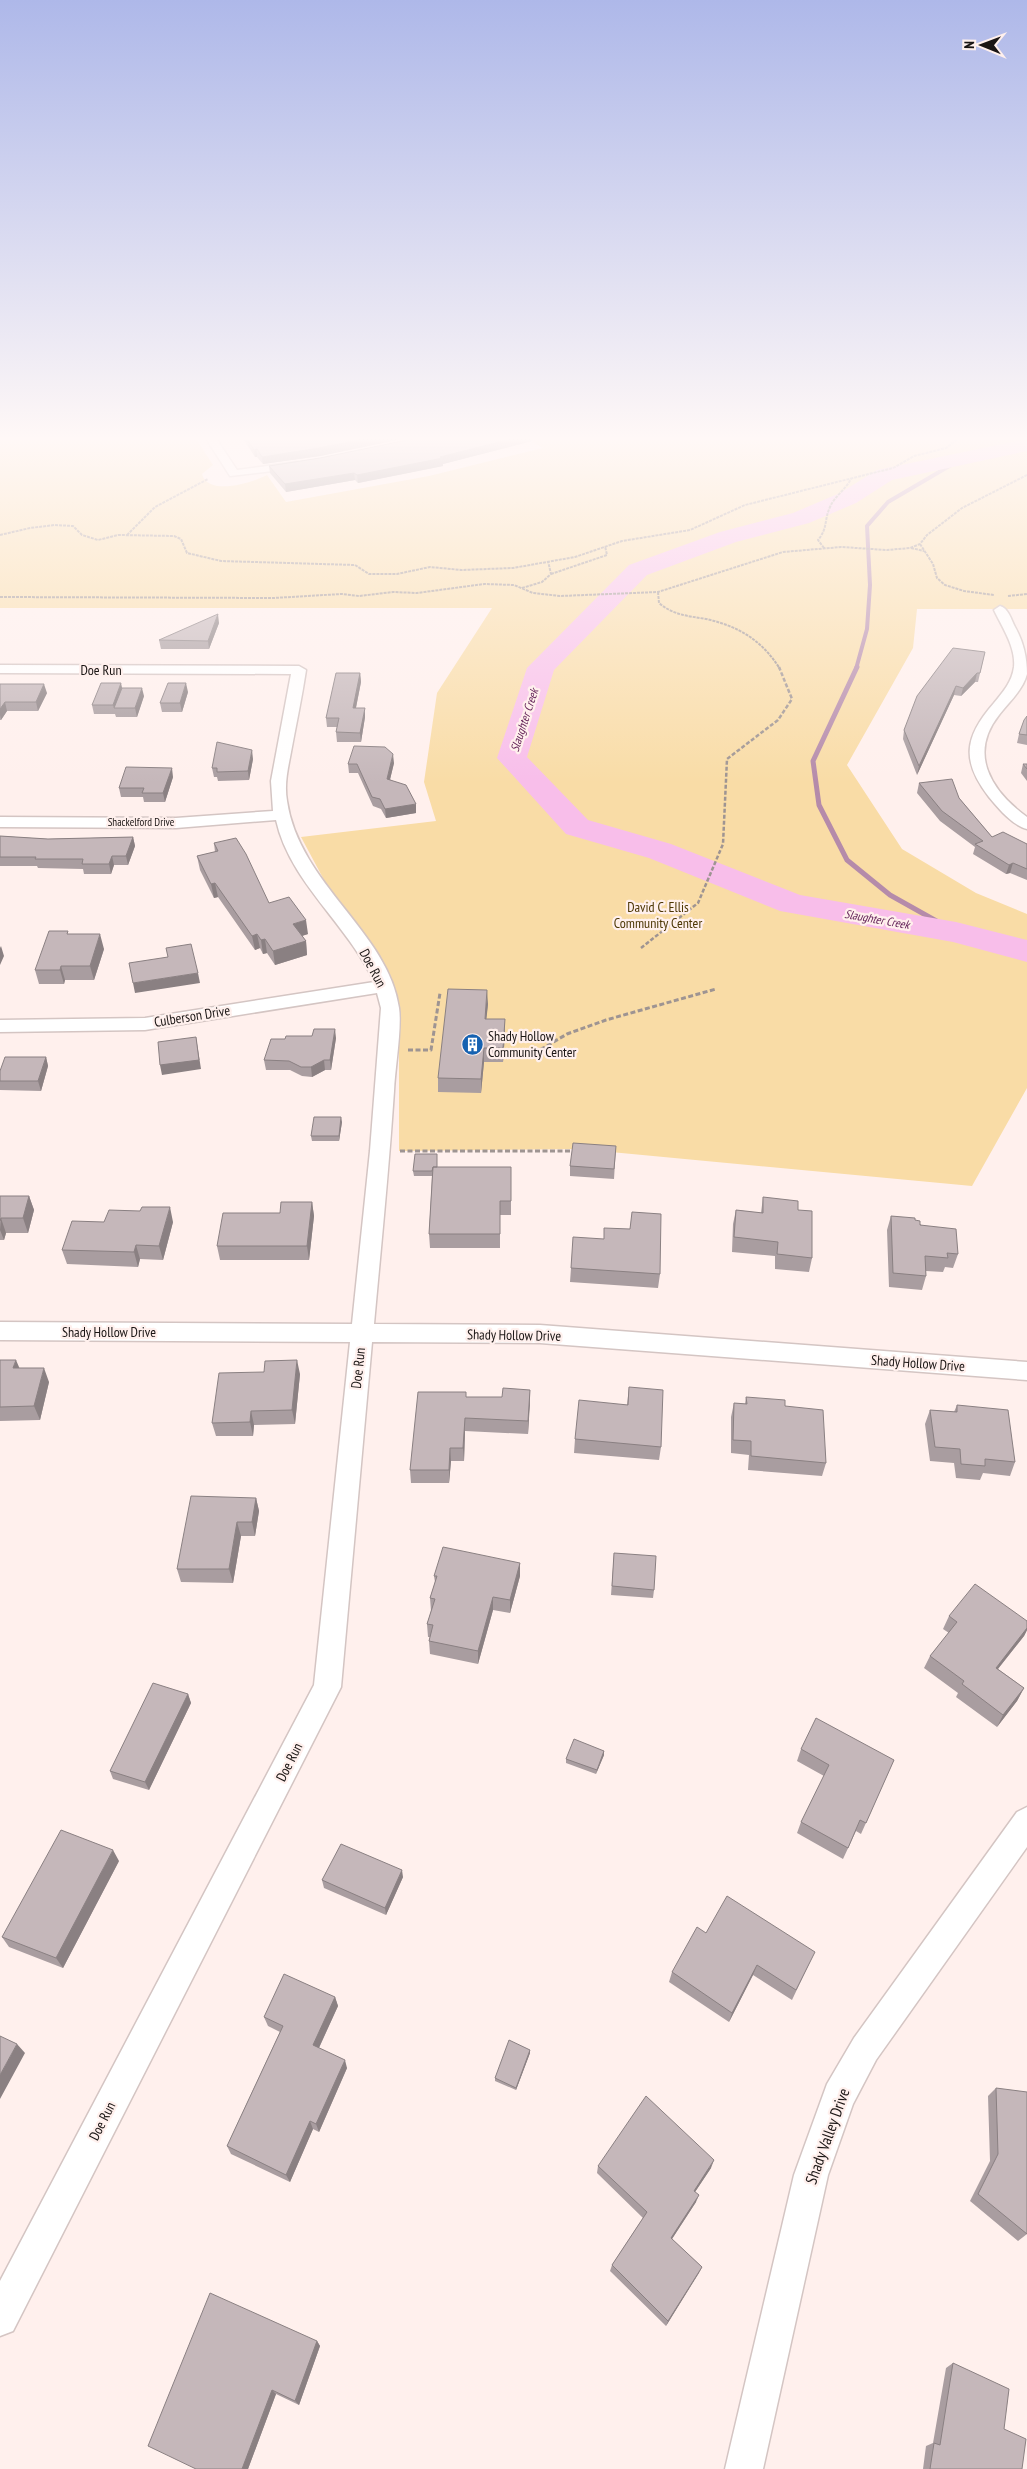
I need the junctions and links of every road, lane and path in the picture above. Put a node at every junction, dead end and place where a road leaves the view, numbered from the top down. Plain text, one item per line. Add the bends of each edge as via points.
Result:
1 (188, 552) edge
2 (588, 552) edge
3 (606, 552) edge
4 (783, 552) edge
5 (926, 553) edge
6 (548, 561) junction
7 (551, 574) junction
8 (522, 588) junction
9 (658, 592) junction
10 (1027, 594) edge
11 (0, 597) edge
12 (1001, 601) junction
13 (1024, 654) edge
14 (0, 669) edge
15 (281, 815) junction
16 (0, 822) edge
17 (1027, 824) edge
18 (641, 948) dead end
19 (383, 986) junction
20 (716, 989) dead end
21 (440, 993) dead end
22 (0, 1026) edge
23 (431, 1050) dead end
24 (511, 1052) dead end
25 (580, 1151) edge
26 (380, 1152) junction
27 (0, 1331) edge
28 (362, 1333) junction
29 (1027, 1371) edge
30 (1027, 1822) edge
31 (0, 2318) edge
32 (744, 2469) edge

1 - 6 path via 221,561 355,565 373,575 404,574 430,567 461,570 513,568
2 - 6 path
3 - 7 path via 607,555
4 - 9 path
5 - 12 path via 937,578 945,585
6 - 7 path
7 - 8 path via 542,582
8 - 9 path via 533,593 560,596
8 - 11 path via 514,585 464,585 417,593 273,598
9 - 18 path via 659,603 675,614 729,624 766,646 788,685 792,700 778,720 727,759 723,844 698,904
10 - 12 path
12 - 13 street
13 - 17 street via 1016,686 988,719 977,741 977,755 979,766 994,794
14 - 15 street, Doe Run via 299,670 278,781
15 - 16 street, Shackelford Drive via 189,822
15 - 19 street, Doe Run via 308,876 364,949
19 - 22 street, Culberson Drive via 145,1024
19 - 26 street, Doe Run via 390,1008
20 - 24 path via 606,1020 566,1034 538,1051
21 - 23 path
25 - 26 path
26 - 28 street, Doe Run
27 - 28 street, Shady Hollow Drive
28 - 29 street, Shady Hollow Drive via 540,1334
28 - 31 street, Doe Run via 327,1687
30 - 32 street, Shady Valley Drive via 865,2049 839,2096 811,2175

